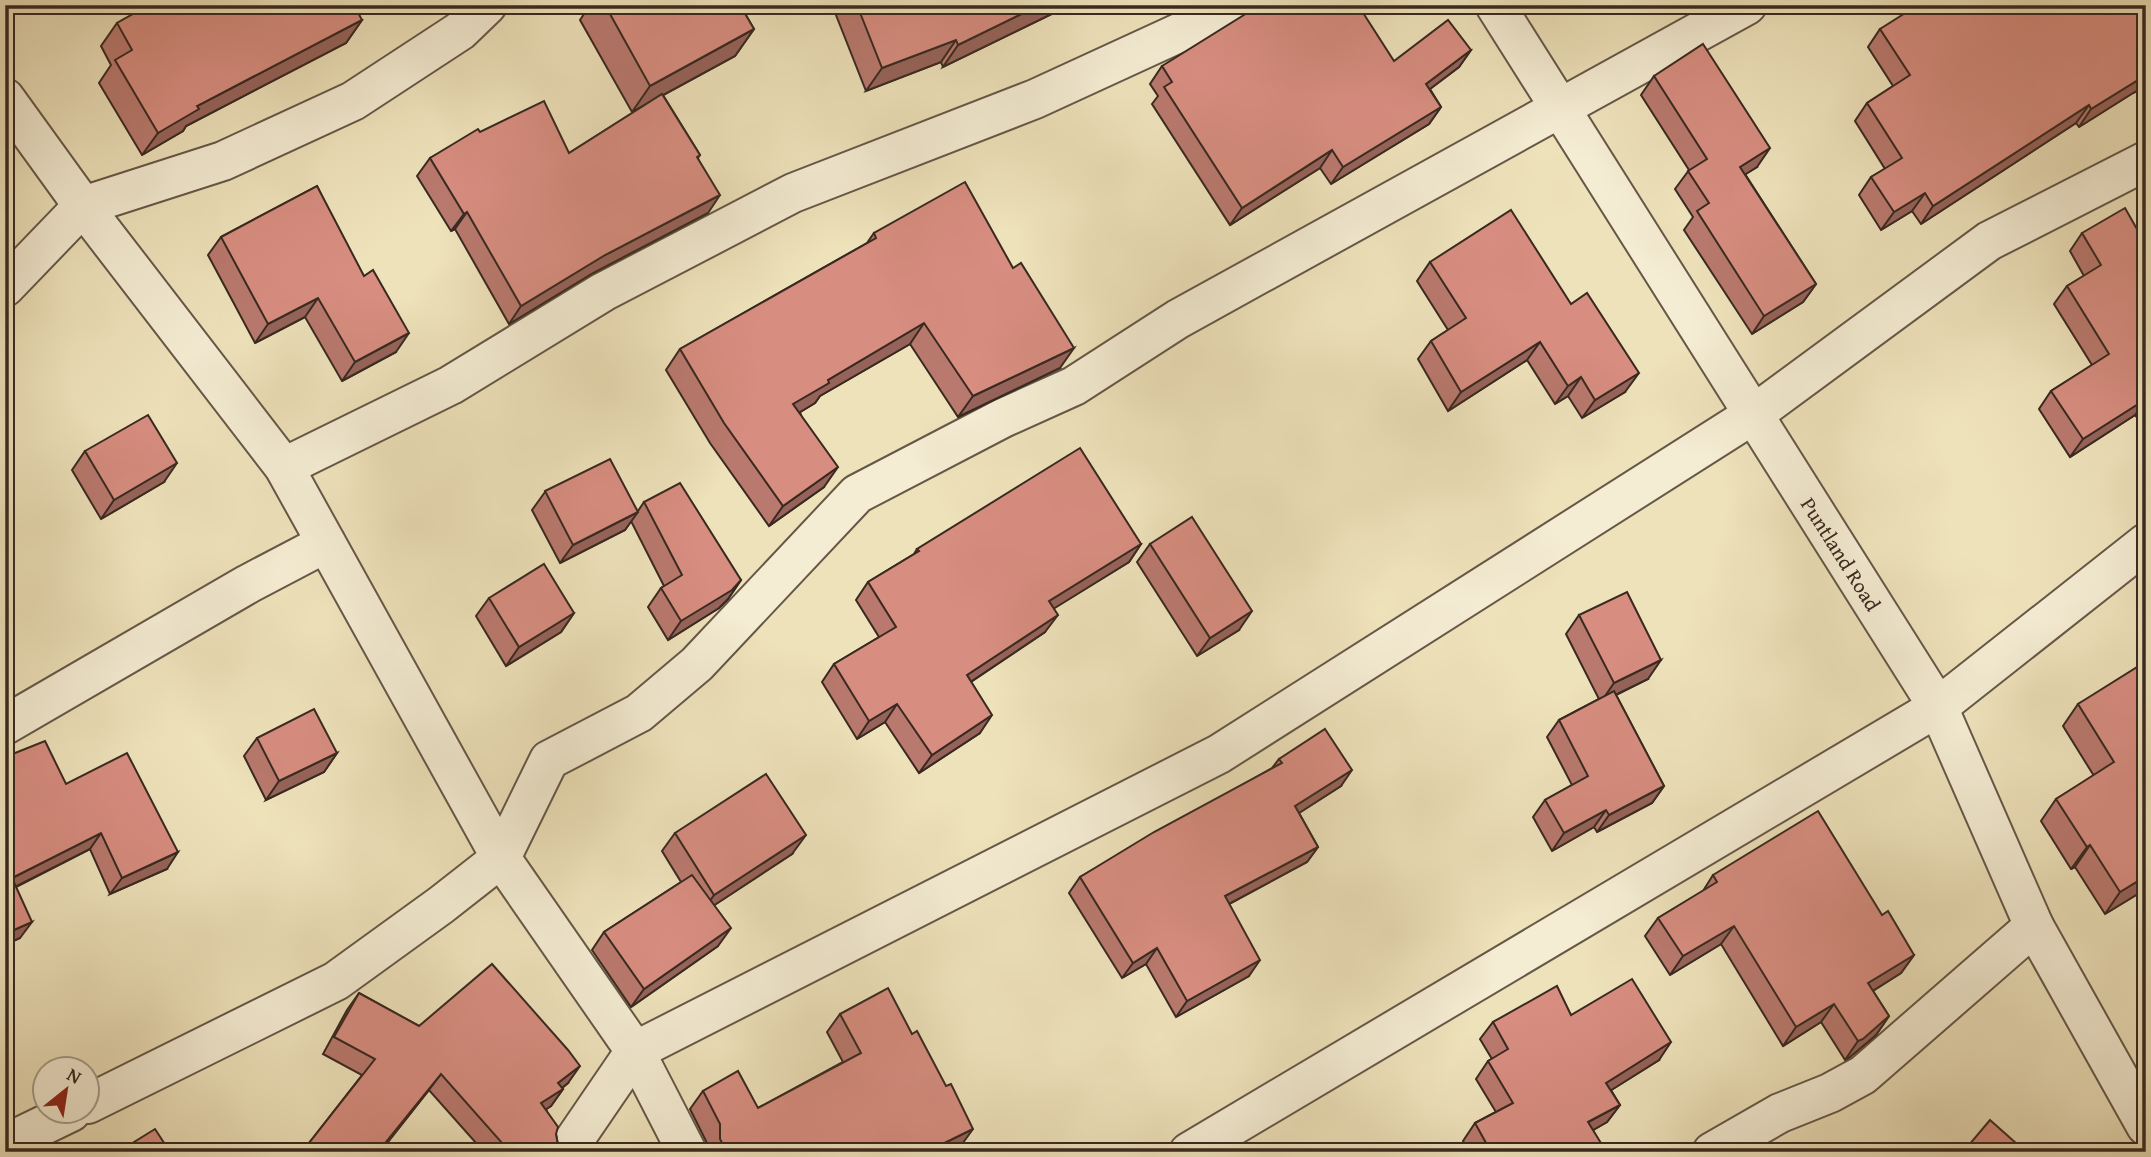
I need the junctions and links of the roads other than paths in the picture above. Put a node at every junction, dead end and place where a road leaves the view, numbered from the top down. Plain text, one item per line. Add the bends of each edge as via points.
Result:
1 (487, 5) edge
2 (1231, 5) edge
3 (1495, 5) edge
4 (1747, 5) edge
5 (5, 98) edge
6 (1561, 106) junction
7 (2146, 161) edge
8 (83, 206) junction
9 (5, 287) edge
10 (1754, 414) junction
11 (284, 467) junction
12 (326, 543) junction
13 (2146, 543) edge
14 (1938, 707) junction
15 (5, 725) edge
16 (501, 858) junction
17 (2034, 926) junction
18 (635, 1051) junction
19 (102, 1097) edge
20 (41, 1126) edge
21 (2146, 1126) edge
22 (5, 1144) edge
23 (566, 1152) edge
24 (687, 1152) edge
25 (1189, 1152) edge
26 (1712, 1152) edge

1 - 8 street via 460,31 354,101 223,161
2 - 11 street via 1035,99 793,193 603,292 450,385
3 - 6 street, Puntland Road
4 - 6 street
5 - 8 street
6 - 10 street, Puntland Road
6 - 16 street via 1178,319 1074,386 857,494 697,664 639,713 549,760
7 - 10 street via 1989,241
8 - 9 street
8 - 11 street
10 - 14 street, Puntland Road
10 - 18 street via 1219,754
11 - 12 street
12 - 15 street
12 - 16 street
13 - 14 street
14 - 17 street, Puntland Road
14 - 25 street
16 - 18 street
16 - 19 street via 336,981
17 - 21 street, Puntland Road
17 - 26 street via 1863,1075 1780,1112
18 - 23 street
18 - 24 street
20 - 22 street

